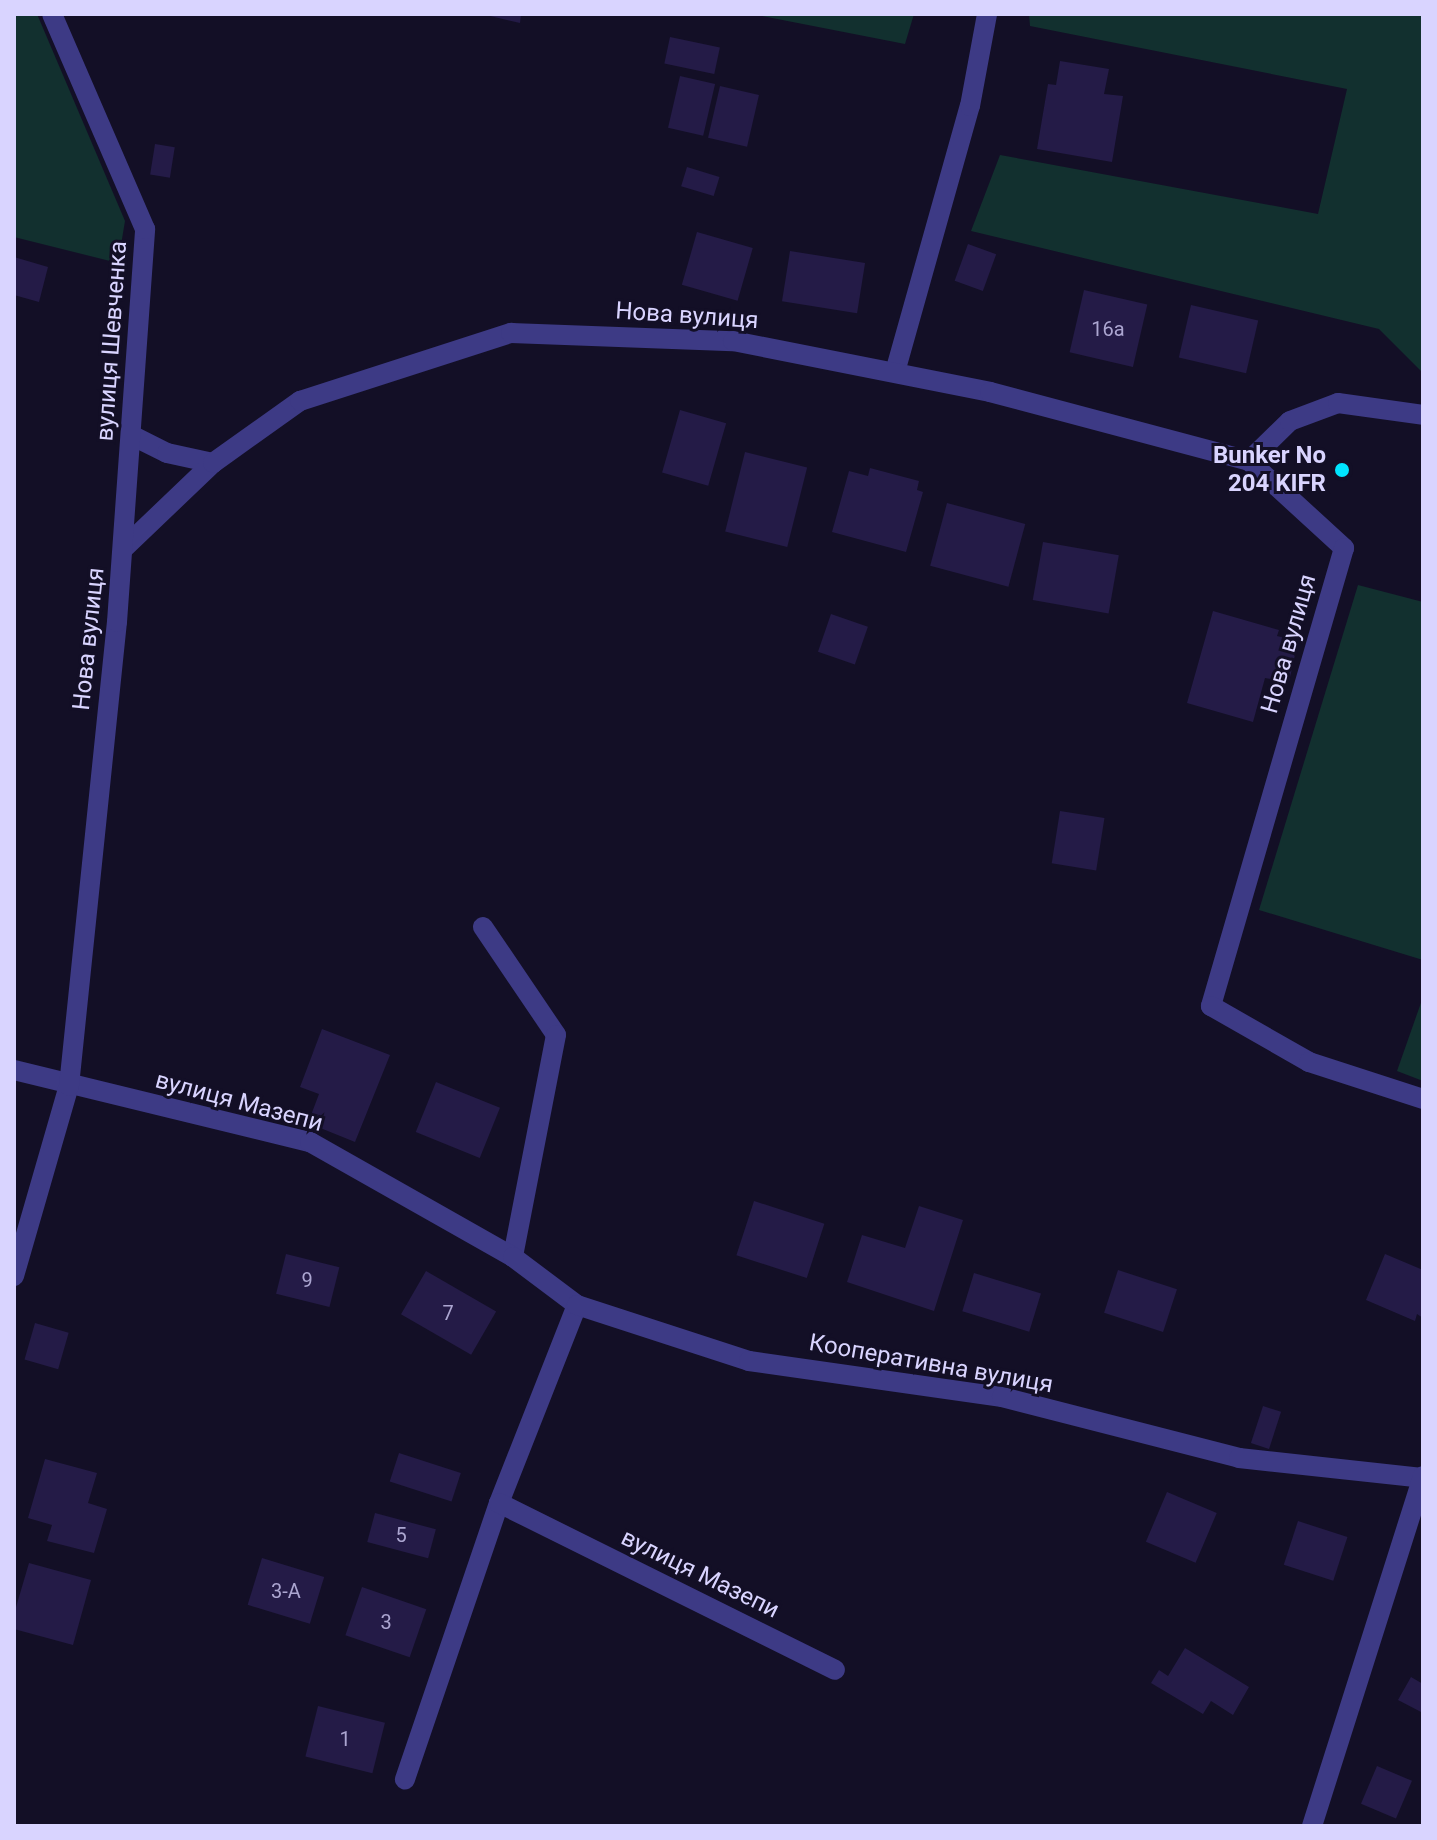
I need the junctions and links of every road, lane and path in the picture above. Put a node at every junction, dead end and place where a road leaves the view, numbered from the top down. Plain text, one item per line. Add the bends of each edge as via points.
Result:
1 (52, 14) edge
2 (987, 14) edge
3 (895, 372) junction
4 (1423, 415) edge
5 (131, 435) junction
6 (1249, 461) junction
7 (213, 463) junction
8 (124, 548) junction
9 (483, 927) dead end
10 (14, 1070) edge
11 (69, 1086) junction
12 (1423, 1099) edge
13 (513, 1257) junction
14 (14, 1276) edge
15 (577, 1305) junction
16 (1422, 1477) edge
17 (499, 1503) junction
18 (835, 1670) dead end
19 (405, 1779) dead end
20 (1312, 1826) edge

1 - 5 street, вулиця Шевченка via 145,229
2 - 3 street via 970,106
3 - 6 street, Нова вулиця
3 - 7 street, Нова вулиця via 733,341 511,333 300,401
4 - 6 street via 1338,403 1290,421
5 - 7 street via 167,453
5 - 8 street, вулиця Шевченка
6 - 12 street, Нова вулиця via 1344,548 1211,1006 1309,1062
7 - 8 street, Нова вулиця
8 - 11 street, Нова вулиця
9 - 13 street via 556,1035
10 - 11 street
11 - 13 street, вулиця Мазепи via 310,1142
11 - 14 street, Нова вулиця
13 - 15 street, вулиця Мазепи
15 - 16 street, Кооперативна вулиця via 749,1361 1002,1397 1239,1458
15 - 17 street
16 - 20 street, Кооперативна вулиця
17 - 18 street, вулиця Мазепи
17 - 19 street

